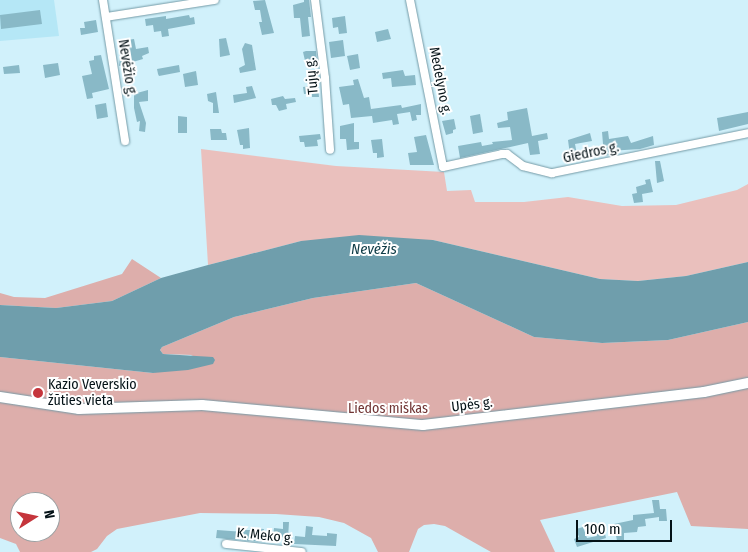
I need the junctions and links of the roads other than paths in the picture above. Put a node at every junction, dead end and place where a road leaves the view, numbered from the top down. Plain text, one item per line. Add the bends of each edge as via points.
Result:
1 (103, 0) edge
2 (215, 0) edge
3 (315, 0) edge
4 (410, 0) edge
5 (106, 18) junction
6 (748, 133) edge
7 (125, 141) dead end
8 (330, 150) dead end
9 (443, 167) joint
10 (748, 383) edge
11 (0, 396) edge
12 (226, 544) dead end
13 (302, 552) edge

1 - 5 street, Nevėžio g.
2 - 5 street
3 - 8 street, Tujų g. via 326,78
4 - 9 street, Medelyno g.
5 - 7 street, Nevėžio g.
6 - 9 street, Giedros g. via 559,172 539,172 507,154
10 - 11 main road, Upės g. via 704,392 423,425 202,405 79,409
12 - 13 street, K. Meko g.

